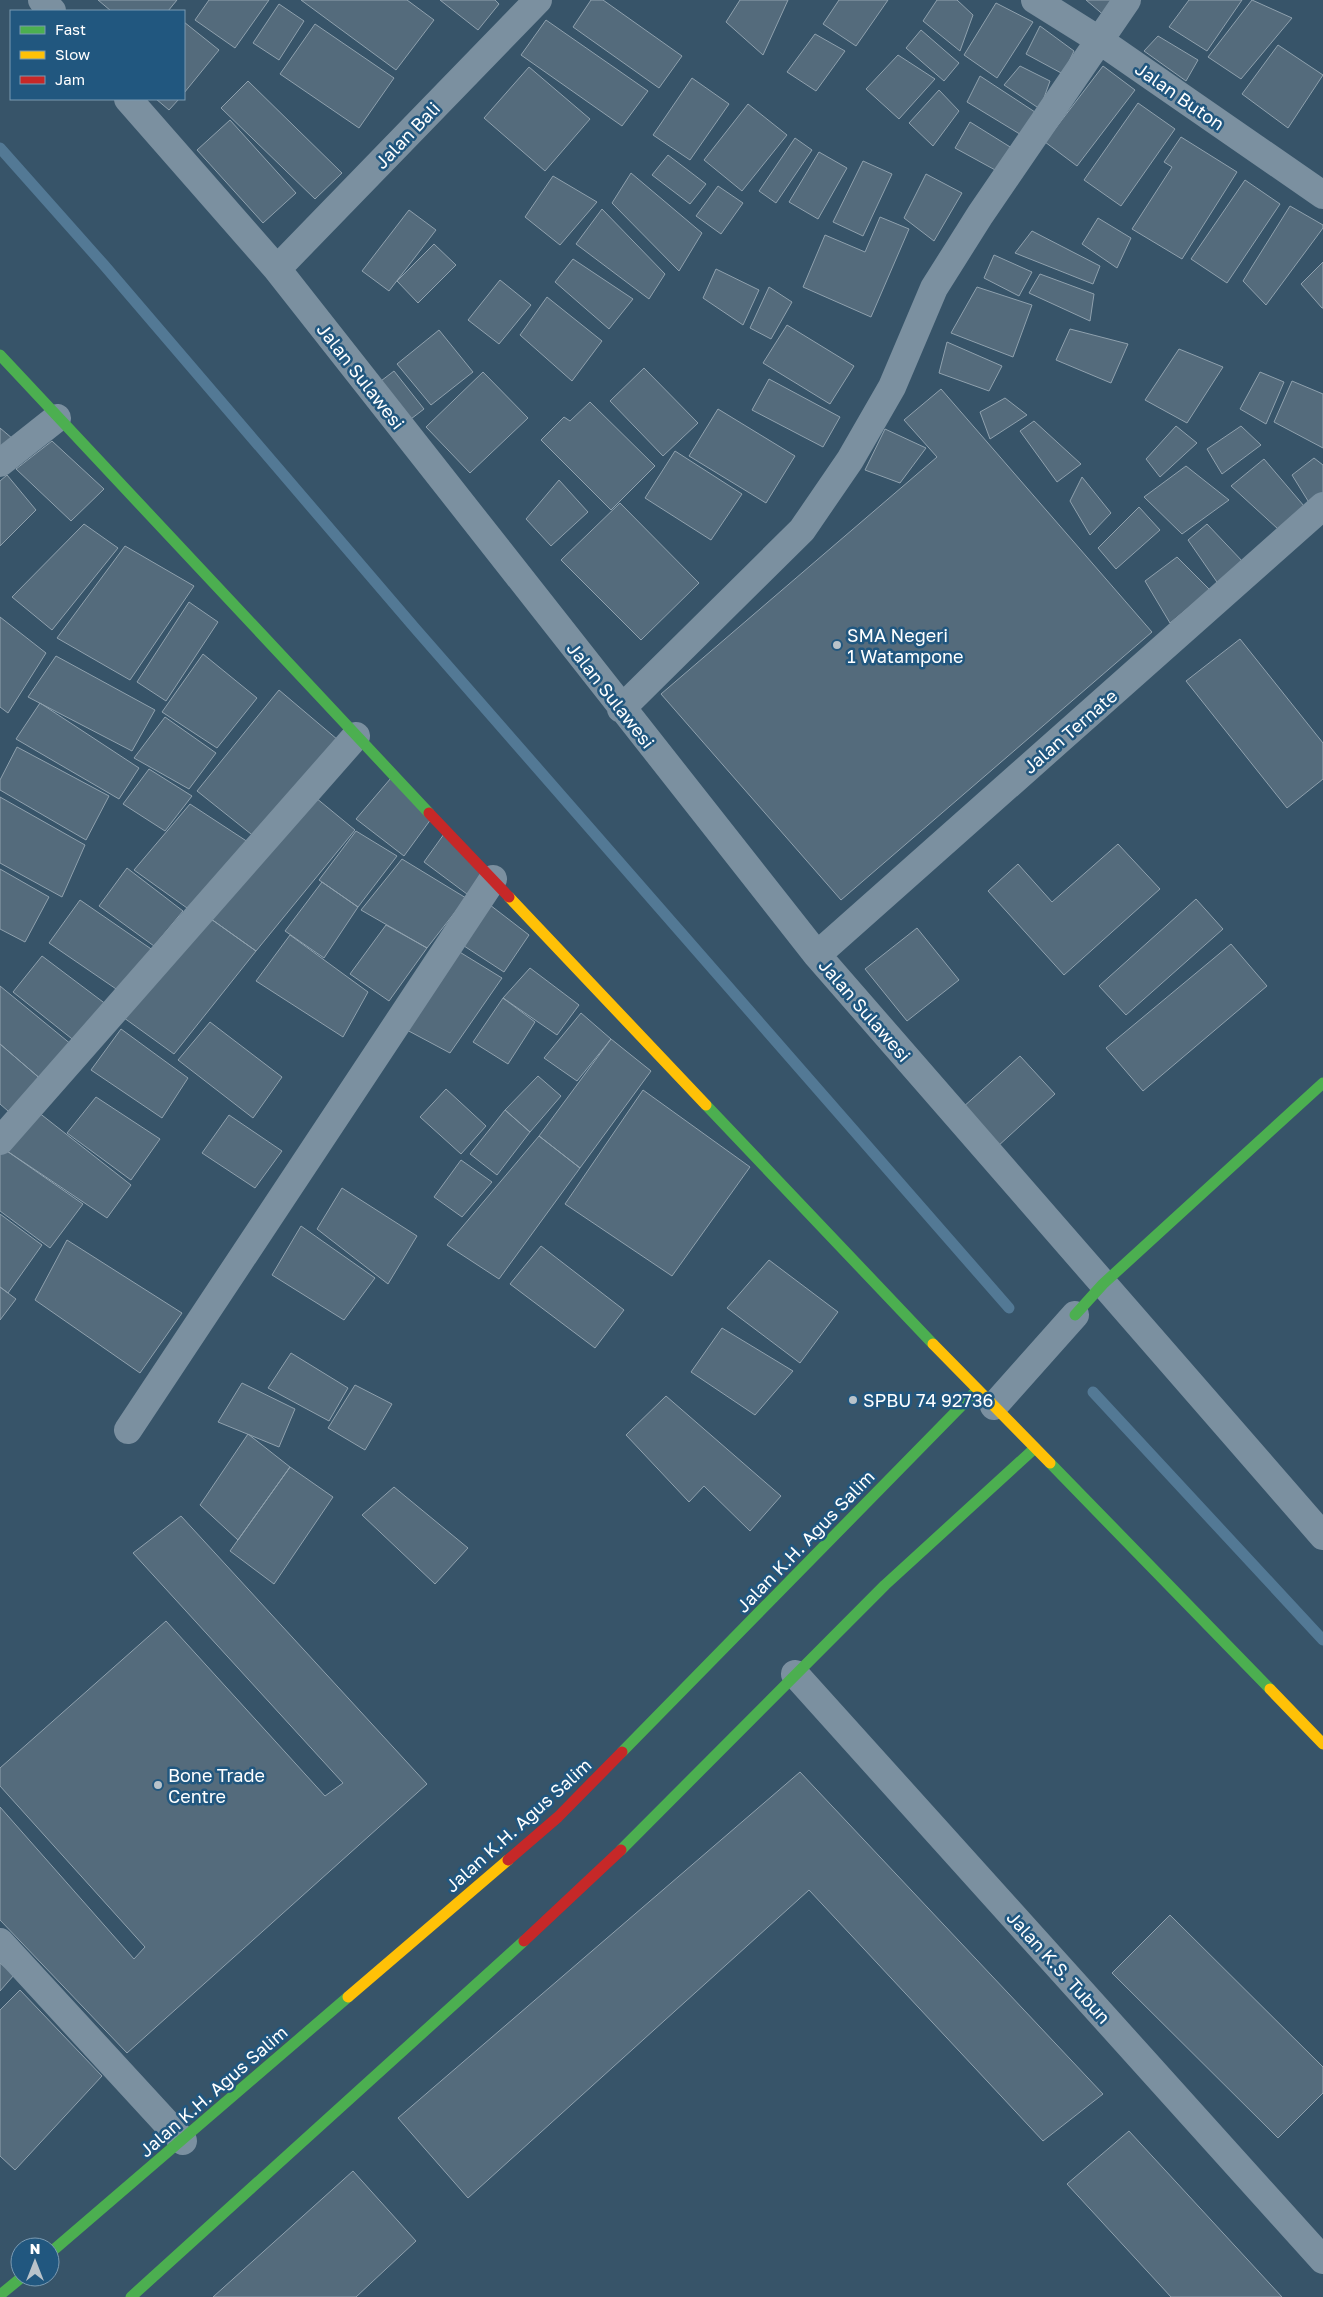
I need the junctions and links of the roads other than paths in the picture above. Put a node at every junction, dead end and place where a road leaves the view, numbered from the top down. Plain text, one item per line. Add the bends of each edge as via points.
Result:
1 (42, 0) edge
2 (538, 0) edge
3 (1036, 0) edge
4 (1127, 0) edge
5 (51, 10) edge
6 (1099, 40) junction
7 (129, 100) edge
8 (1323, 195) edge
9 (277, 269) junction
10 (0, 355) edge
11 (57, 418) junction
12 (0, 463) edge
13 (1323, 506) edge
14 (621, 709) junction
15 (356, 736) junction
16 (493, 879) junction
17 (817, 955) junction
18 (1323, 1083) edge
19 (0, 1142) edge
20 (1103, 1284) junction
21 (1075, 1315) joint
22 (986, 1398) junction
23 (128, 1430) dead end
24 (1035, 1448) junction
25 (1320, 1527) edge
26 (795, 1674) junction
27 (1323, 1744) edge
28 (0, 1942) edge
29 (183, 2141) junction
30 (60, 2245) edge
31 (1323, 2260) edge
32 (10, 2287) edge
33 (0, 2295) edge
34 (131, 2297) edge

1 - 5 street
2 - 9 street, Jalan Bali
3 - 6 street, Jalan Buton
4 - 6 street
6 - 8 street, Jalan Buton
6 - 14 street via 934,288 892,386 850,460 802,530
7 - 9 street, Jalan Sulawesi
9 - 14 street, Jalan Sulawesi
10 - 11 street
11 - 12 street
11 - 15 street
13 - 17 street, Jalan Ternate
14 - 17 street, Jalan Sulawesi
15 - 16 street
15 - 19 street
16 - 22 street
16 - 23 street
17 - 20 street, Jalan Sulawesi
18 - 20 street
20 - 21 street
20 - 25 street, Jalan Sulawesi
21 - 22 street via 1032,1363
22 - 24 street
22 - 29 street, Jalan K.H. Agus Salim via 558,1817
24 - 26 street via 884,1585
24 - 27 street
26 - 31 street, Jalan K.S. Tubun
26 - 34 street via 589,1882
28 - 29 street
29 - 30 street, Jalan K.H. Agus Salim
32 - 33 street

